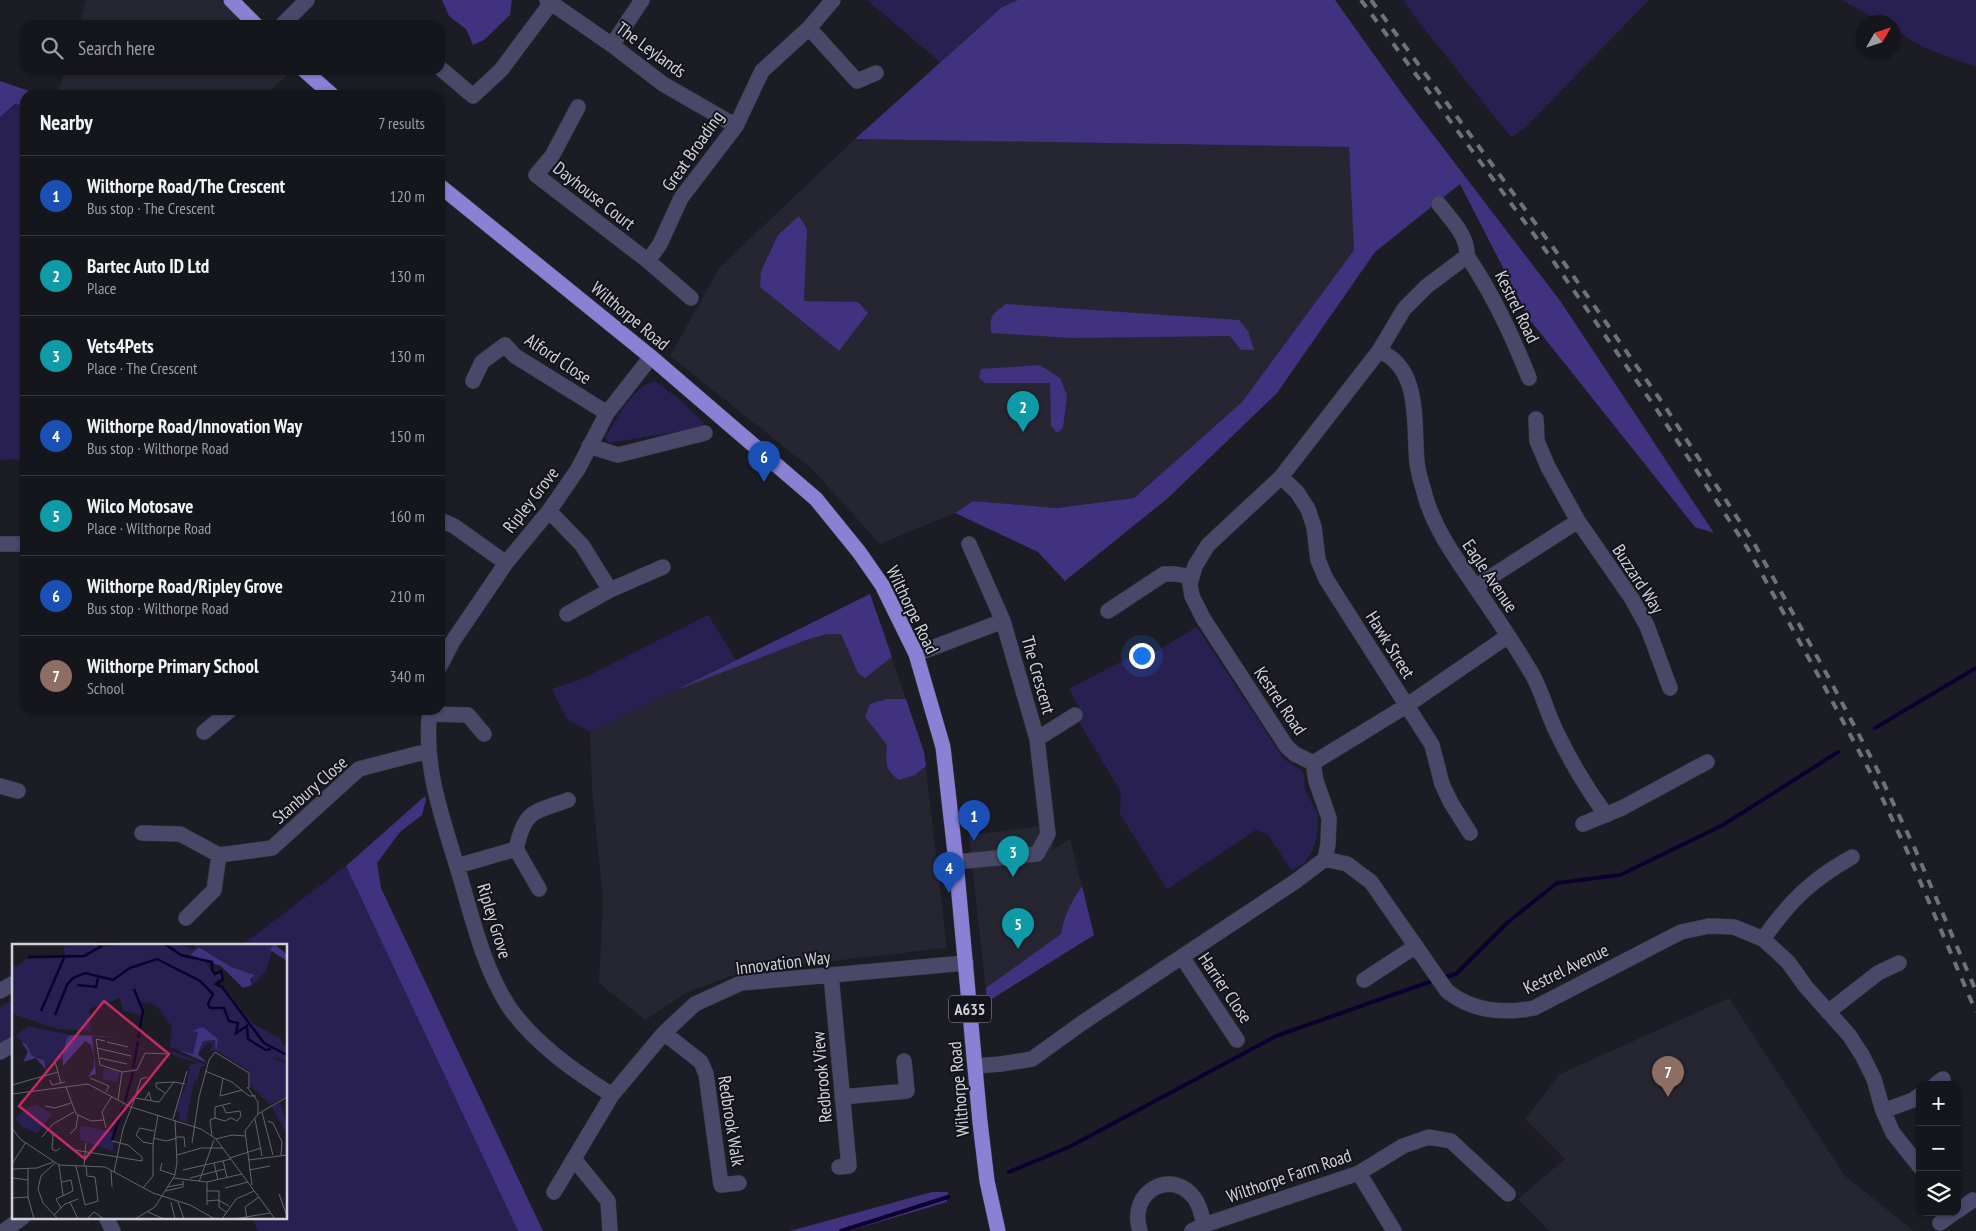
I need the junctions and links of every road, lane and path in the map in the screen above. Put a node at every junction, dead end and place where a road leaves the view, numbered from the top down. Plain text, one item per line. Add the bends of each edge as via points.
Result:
1 (231, 0) edge
2 (307, 0) edge
3 (642, 0) edge
4 (833, 0) edge
5 (549, 2) edge
6 (251, 20) edge
7 (287, 20) edge
8 (809, 28) junction
9 (612, 45) junction
10 (445, 72) edge
11 (876, 73) dead end
12 (310, 75) edge
13 (326, 90) edge
14 (578, 107) dead end
15 (736, 126) junction
16 (445, 190) edge
17 (1439, 204) dead end
18 (1467, 256) junction
19 (648, 261) junction
20 (691, 298) dead end
21 (1379, 351) junction
22 (651, 358) junction
23 (1529, 378) dead end
24 (473, 381) dead end
25 (607, 414) junction
26 (1536, 419) dead end
27 (705, 433) dead end
28 (589, 446) junction
29 (1281, 477) junction
30 (549, 511) junction
31 (1578, 521) junction
32 (445, 522) edge
33 (0, 544) edge
34 (20, 544) edge
35 (969, 544) dead end
36 (506, 563) junction
37 (663, 567) dead end
38 (1191, 577) junction
39 (1475, 586) junction
40 (610, 590) junction
41 (1108, 611) dead end
42 (566, 614) dead end
43 (1003, 621) junction
44 (1508, 636) junction
45 (916, 654) junction
46 (445, 656) edge
47 (1670, 688) dead end
48 (1406, 706) junction
49 (445, 713) edge
50 (224, 715) edge
51 (430, 715) edge
52 (1075, 715) dead end
53 (204, 732) dead end
54 (484, 734) dead end
55 (1036, 739) junction
56 (428, 750) junction
57 (1707, 762) dead end
58 (1313, 763) junction
59 (0, 786) edge
60 (18, 791) dead end
61 (568, 800) dead end
62 (1606, 815) junction
63 (1583, 824) dead end
64 (1470, 833) dead end
65 (142, 834) dead end
66 (516, 849) junction
67 (219, 855) junction
68 (1852, 857) dead end
69 (1325, 859) junction
70 (956, 862) junction
71 (457, 866) junction
72 (539, 889) dead end
73 (186, 918) dead end
74 (1763, 939) junction
75 (1416, 946) junction
76 (1182, 957) junction
77 (966, 963) junction
78 (1899, 963) dead end
79 (831, 975) junction
80 (1364, 980) dead end
81 (12, 984) edge
82 (0, 991) edge
83 (1828, 1012) junction
84 (664, 1033) junction
85 (1237, 1040) dead end
86 (904, 1061) dead end
87 (976, 1066) junction
88 (612, 1095) junction
89 (842, 1097) junction
90 (1916, 1098) edge
91 (1883, 1111) junction
92 (574, 1159) junction
93 (1916, 1162) edge
94 (839, 1167) dead end
95 (1359, 1173) junction
96 (739, 1183) dead end
97 (554, 1192) dead end
98 (1508, 1194) dead end
99 (1973, 1200) dead end
100 (1961, 1208) edge
101 (1950, 1216) edge
102 (22, 1218) edge
103 (106, 1218) edge
104 (1940, 1224) dead end
105 (1198, 1228) edge
106 (4, 1231) edge
107 (113, 1231) edge
108 (610, 1231) edge
109 (998, 1231) edge
110 (1140, 1231) edge
111 (1394, 1231) edge

1 - 6 highway
2 - 7 street
3 - 9 street
4 - 8 street, Great Broading
5 - 9 street, The Leylands
5 - 10 street via 501,70 472,96
8 - 11 street via 857,81
8 - 15 street, Great Broading via 762,71
9 - 15 street, The Leylands via 663,84
12 - 13 highway
14 - 19 street, Dayhouse Court via 552,156 536,175
15 - 19 street, Great Broading via 681,198 660,244
16 - 22 highway, Wilthorpe Road / A635
17 - 18 street, Kestrel Road via 1468,245
18 - 21 street via 1404,309
18 - 23 street, Kestrel Road via 1483,279 1512,336
19 - 20 street, Dayhouse Court
21 - 29 street
21 - 39 street, Eagle Avenue via 1397,362 1410,386 1417,464 1432,518 1446,545
22 - 25 street, Ripley Grove
22 - 45 highway, Wilthorpe Road / A635 via 816,499 860,552 882,585
24 - 25 street, Alford Close via 482,362 505,345 515,356
25 - 28 street, Ripley Grove
26 - 31 street, Buzzard Way via 1537,441
27 - 28 street via 618,455
28 - 30 street, Ripley Grove via 578,469
29 - 38 street via 1208,545
29 - 48 street, Hawk Street via 1297,492 1308,510 1314,527 1318,560 1326,579
30 - 36 street, Ripley Grove
30 - 40 street via 582,544
31 - 39 street
31 - 47 street, Buzzard Way via 1636,606 1647,626
32 - 36 street
33 - 34 street
35 - 43 street, The Crescent
36 - 46 street, Ripley Grove
37 - 40 street
38 - 41 street via 1164,574 1141,598
38 - 58 street, Kestrel Road via 1192,596 1203,618 1282,739 1295,754
39 - 44 street, Eagle Avenue
40 - 42 street
43 - 45 street, The Crescent
43 - 55 street, The Crescent
44 - 48 street
44 - 62 street, Eagle Avenue via 1539,687 1560,740
45 - 70 highway, Wilthorpe Road / A635 via 943,746
48 - 58 street
48 - 64 street, Hawk Street via 1432,745 1442,784
49 - 54 street via 468,715
50 - 53 street
51 - 56 street, Ripley Grove
52 - 55 street, The Crescent
55 - 70 street, The Crescent via 1048,834 1037,854
56 - 67 street, Stanbury Close via 359,769 272,848
56 - 71 street, Ripley Grove via 437,803
57 - 62 street
58 - 69 street via 1329,818
59 - 60 street
61 - 66 street via 526,818
62 - 63 street
65 - 67 street via 180,834
66 - 71 street
66 - 72 street
67 - 73 street via 214,890
68 - 74 street via 1805,888
69 - 75 street, Kestrel Avenue via 1347,864 1371,882
69 - 76 street
70 - 77 highway, Wilthorpe Road / A635
71 - 88 street, Ripley Grove via 486,966 510,1007 537,1041
74 - 75 street, Kestrel Avenue via 1734,928 1709,926 1681,932 1534,1008 1519,1011 1488,1010 1457,998 1447,990
74 - 83 street, Kestrel Avenue via 1788,962
75 - 80 street
76 - 85 street, Harrier Close
76 - 87 street via 1032,1059
77 - 79 street, Innovation Way
77 - 87 highway, Wilthorpe Road / A635
78 - 83 street via 1878,974
79 - 84 street, Innovation Way via 741,983 695,1004
79 - 89 street, Redbrook View
81 - 82 street
83 - 91 street, Kestrel Avenue via 1862,1055 1874,1079
84 - 88 street, Innovation Way
84 - 96 street, Redbrook Walk via 700,1062 706,1074 721,1185
86 - 89 street via 907,1091
87 - 109 highway, Wilthorpe Road / A635 via 987,1181
88 - 92 street, Innovation Way
89 - 94 street, Redbrook View via 849,1166
90 - 91 street
91 - 93 street, Kestrel Avenue via 1893,1133
92 - 97 street, Innovation Way
92 - 108 street via 608,1201
95 - 98 street, Wilthorpe Farm Road via 1403,1146 1430,1137 1451,1141
95 - 105 street, Wilthorpe Farm Road
95 - 111 street
99 - 100 street
101 - 104 street
102 - 106 street
103 - 107 street
105 - 110 street via 1199,1209 1191,1195 1178,1186 1168,1185 1152,1189 1141,1200 1137,1210

